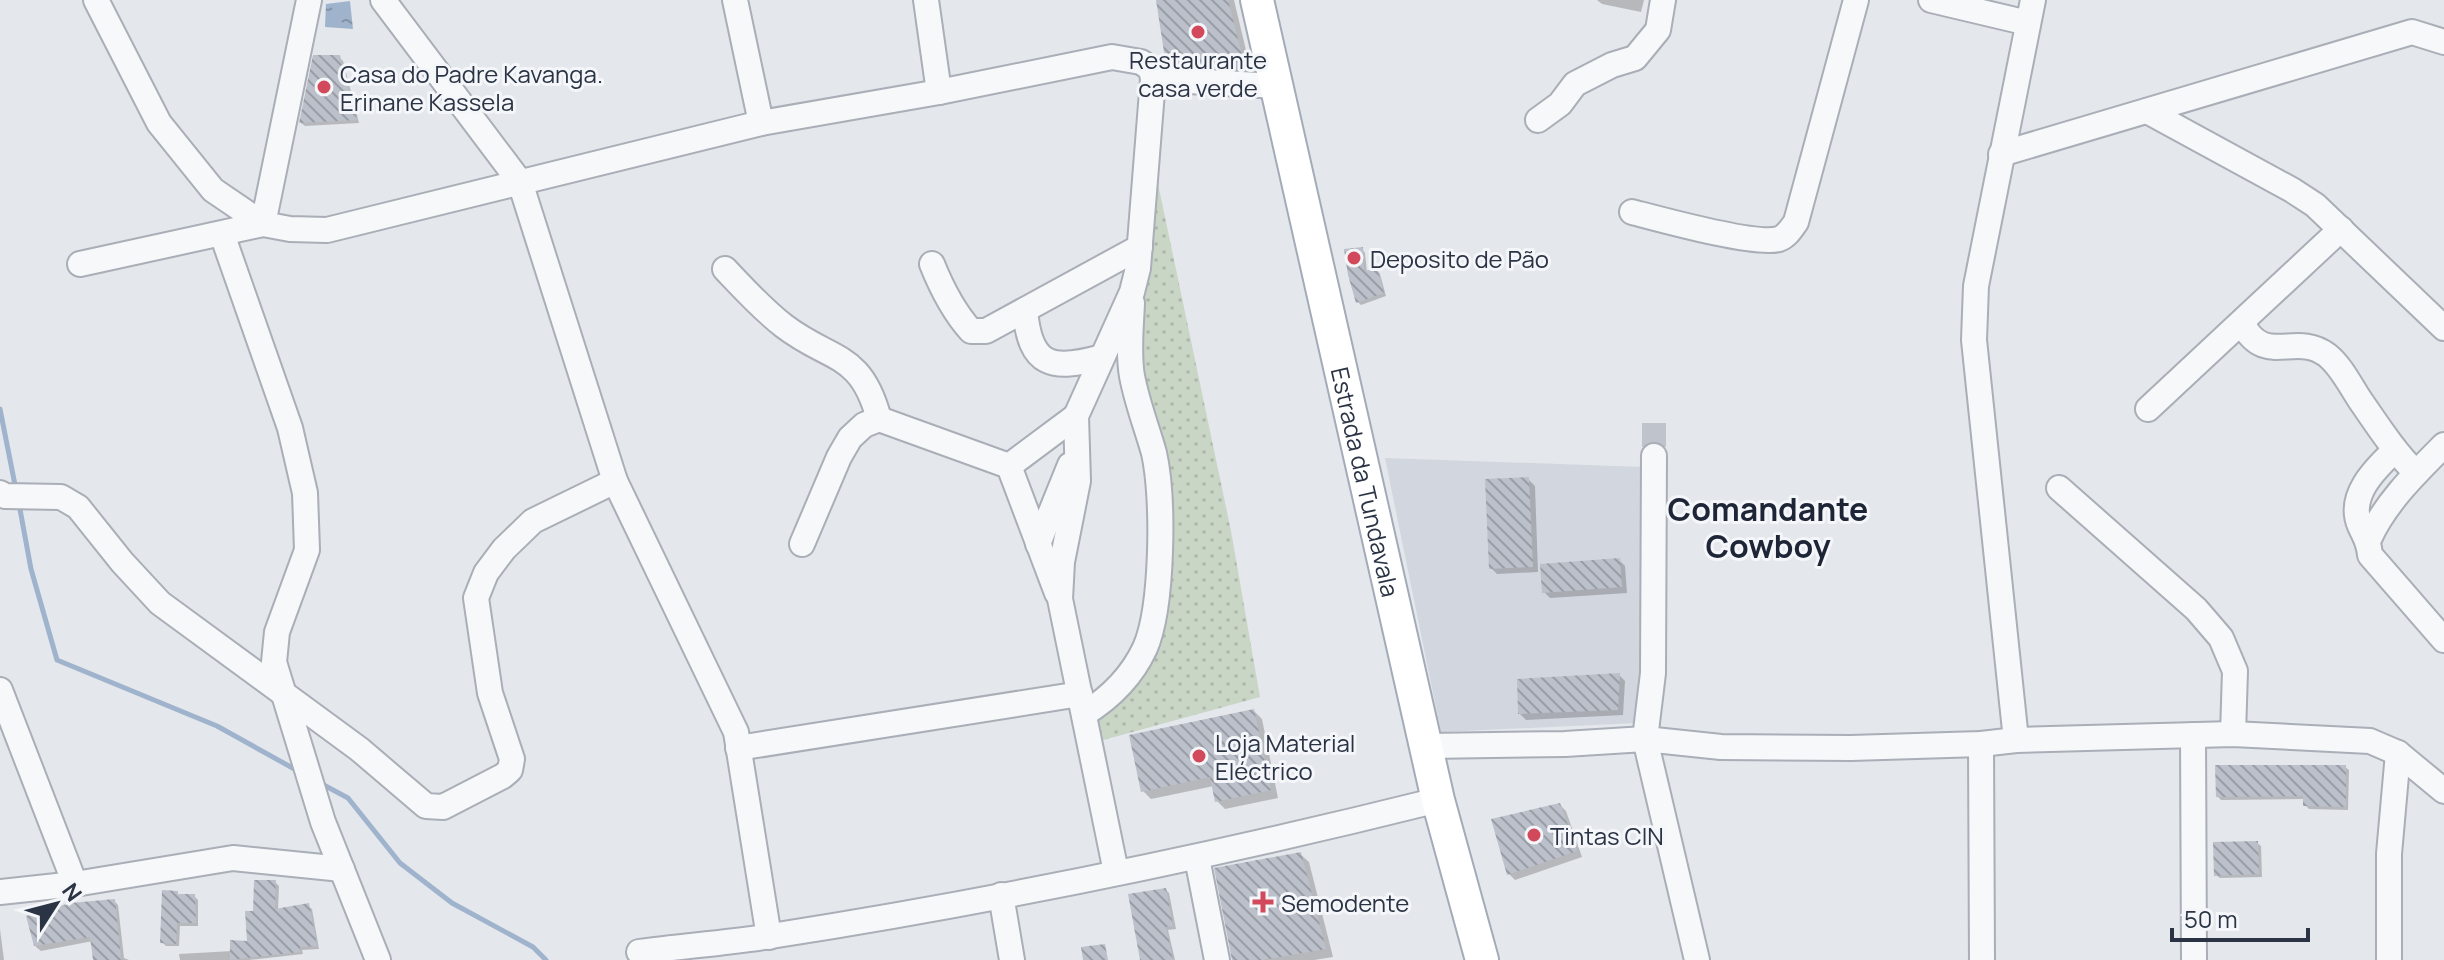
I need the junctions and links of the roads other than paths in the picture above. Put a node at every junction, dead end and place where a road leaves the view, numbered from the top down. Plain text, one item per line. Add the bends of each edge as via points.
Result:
1 (96, 0) edge
2 (309, 0) edge
3 (383, 0) edge
4 (735, 0) edge
5 (926, 0) edge
6 (1257, 0) edge
7 (1663, 0) edge
8 (1856, 0) edge
9 (1931, 0) edge
10 (2030, 12) edge
11 (2444, 42) edge
12 (1153, 79) junction
13 (1277, 86) junction
14 (939, 92) junction
15 (2147, 111) junction
16 (1538, 120) dead end
17 (761, 123) junction
18 (2001, 154) junction
19 (520, 182) junction
20 (1632, 212) dead end
21 (263, 224) junction
22 (2341, 229) junction
23 (222, 234) junction
24 (1140, 247) junction
25 (80, 264) dead end
26 (932, 264) dead end
27 (725, 269) dead end
28 (1132, 292) junction
29 (1025, 310) junction
30 (2242, 323) junction
31 (2444, 328) edge
32 (1102, 357) junction
33 (2148, 409) dead end
34 (1076, 416) junction
35 (879, 419) junction
36 (2444, 445) edge
37 (1077, 448) junction
38 (2394, 451) junction
39 (1654, 456) tunnel mouth
40 (1009, 466) junction
41 (2416, 473) junction
42 (615, 481) junction
43 (2059, 488) dead end
44 (0, 493) edge
45 (2369, 539) junction
46 (802, 544) dead end
47 (1038, 544) junction
48 (1060, 599) junction
49 (2444, 640) edge
50 (0, 690) edge
51 (282, 693) junction
52 (1082, 704) junction
53 (2233, 734) junction
54 (2193, 735) junction
55 (1645, 739) junction
56 (2016, 740) junction
57 (1981, 744) junction
58 (1427, 746) junction
59 (738, 748) junction
60 (2398, 753) junction
61 (2444, 791) edge
62 (1438, 800) junction
63 (1197, 858) junction
64 (342, 869) junction
65 (1116, 872) junction
66 (75, 884) junction
67 (0, 892) edge
68 (1001, 895) junction
69 (769, 937) junction
70 (639, 952) dead end
71 (378, 960) edge
72 (1012, 960) edge
73 (1217, 960) edge
74 (1482, 960) edge
75 (1697, 960) edge
76 (1982, 960) edge
77 (2194, 960) edge
78 (2389, 960) edge

1 - 21 street via 159,123 213,190
2 - 21 street
3 - 19 street
4 - 17 street
5 - 14 street
6 - 13 main road, Estrada da Tundavala
7 - 16 street via 1658,30 1635,58 1575,84
8 - 20 street via 1789,232 1764,240
9 - 10 street
10 - 18 street
11 - 15 street via 2412,32
12 - 13 street
12 - 14 street via 1151,69 1141,62 1112,57
12 - 24 street
13 - 58 main road, Estrada da Tundavala
14 - 17 street
15 - 18 street
15 - 22 street via 2292,190
17 - 19 street
18 - 56 street via 1976,286 1974,340
19 - 21 street via 327,230
19 - 42 street
21 - 23 street
22 - 30 street
22 - 31 street
23 - 25 street
23 - 51 street via 290,428 305,493 307,550 277,632 274,662
24 - 28 street
24 - 29 street
26 - 29 street via 946,298 971,331 986,331
27 - 35 street via 782,325 853,368 872,393
28 - 32 street
28 - 52 street via 1132,375 1154,455 1162,512 1154,621 1145,649 1109,699
29 - 32 street via 1027,335 1045,359 1060,365
30 - 33 street
30 - 38 street via 2259,345 2312,347 2328,355
32 - 34 street
34 - 37 street
34 - 40 street
35 - 40 street
35 - 46 street via 850,438
36 - 41 street
37 - 47 street
37 - 48 street via 1078,481
38 - 41 street
38 - 45 street via 2359,495 2359,525
39 - 55 street via 1653,673
40 - 47 street
41 - 45 street
42 - 51 street via 533,521 486,573 476,598 490,693 512,759 503,776 443,807 426,806
42 - 59 street via 736,732
43 - 53 street via 2196,609 2221,638 2235,671
44 - 51 street via 61,497 78,507 160,603
45 - 49 street via 2370,555
47 - 48 street
48 - 52 street
50 - 66 street
51 - 64 street
52 - 59 street
52 - 65 street
53 - 54 street
53 - 60 street via 2370,741
54 - 56 street
54 - 77 street
55 - 57 street via 1721,747
55 - 58 street
55 - 75 street
56 - 57 street
57 - 76 street
58 - 62 main road, Estrada da Tundavala
59 - 69 street
60 - 61 street
60 - 78 street via 2389,854
62 - 63 street
62 - 74 main road, Estrada da Tundavala
63 - 65 street
63 - 73 street
64 - 66 street via 233,858
64 - 71 street
65 - 68 street
66 - 67 street
68 - 69 street
68 - 72 street
69 - 70 street

